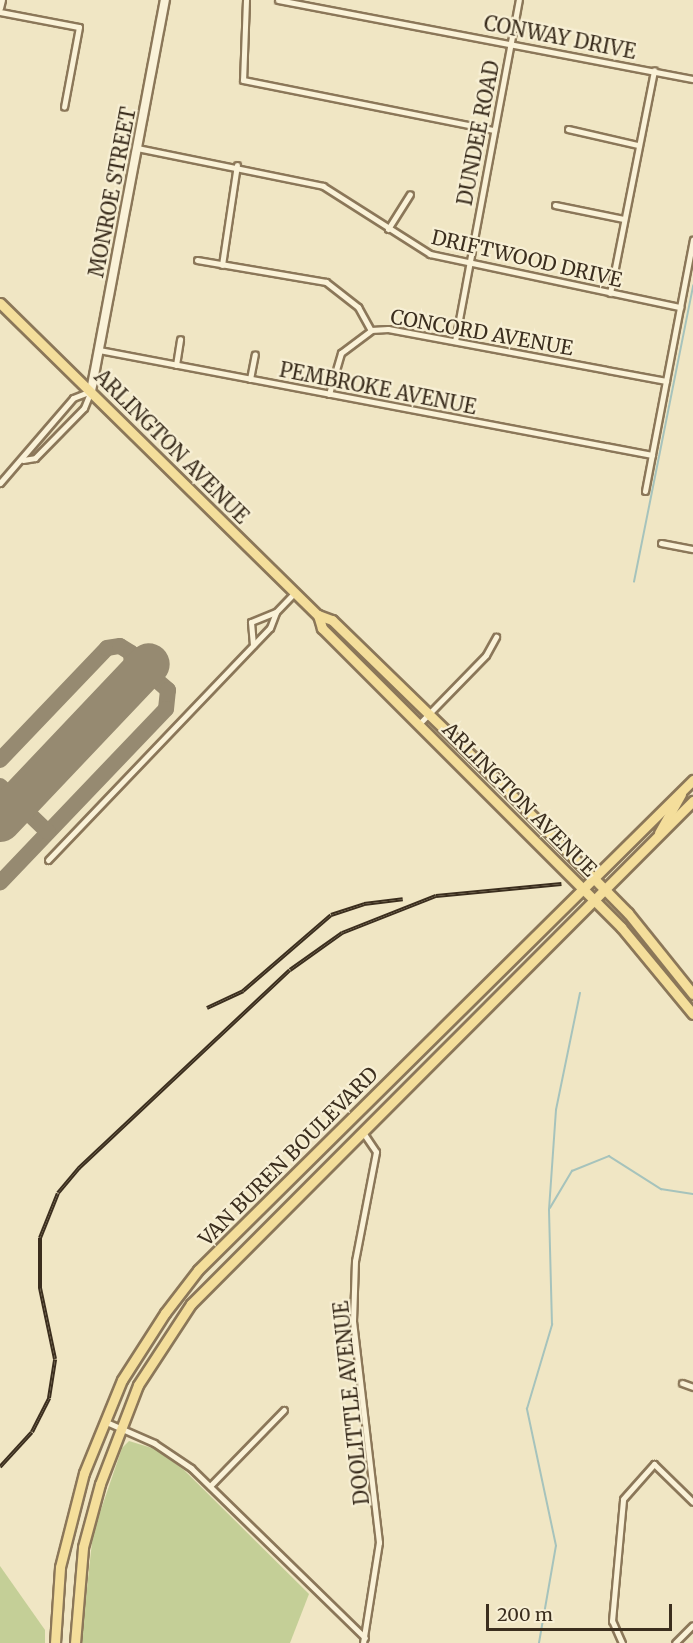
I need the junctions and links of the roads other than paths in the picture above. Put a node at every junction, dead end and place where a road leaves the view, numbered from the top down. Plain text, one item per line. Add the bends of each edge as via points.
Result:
1 (2, 0) edge
2 (165, 0) edge
3 (246, 0) edge
4 (278, 0) edge
5 (519, 0) edge
6 (0, 10) edge
7 (511, 42) junction
8 (654, 70) junction
9 (693, 79) edge
10 (64, 106) dead end
11 (568, 129) dead end
12 (494, 130) junction
13 (638, 145) junction
14 (137, 148) junction
15 (237, 165) junction
16 (410, 194) dead end
17 (555, 205) dead end
18 (624, 219) junction
19 (388, 229) junction
20 (693, 240) edge
21 (197, 260) dead end
22 (470, 260) junction
23 (222, 265) junction
24 (610, 292) junction
25 (0, 303) edge
26 (680, 307) junction
27 (371, 330) junction
28 (180, 339) dead end
29 (454, 341) junction
30 (99, 350) junction
31 (255, 354) dead end
32 (176, 365) junction
33 (250, 379) junction
34 (666, 381) junction
35 (91, 391) junction
36 (329, 394) junction
37 (652, 455) junction
38 (23, 460) junction
39 (0, 483) edge
40 (645, 491) dead end
41 (661, 543) dead end
42 (693, 549) edge
43 (295, 592) junction
44 (276, 612) junction
45 (318, 615) junction
46 (496, 637) dead end
47 (252, 645) junction
48 (429, 713) junction
49 (419, 724) junction
50 (693, 780) edge
51 (693, 790) edge
52 (681, 792) junction
53 (692, 802) edge
54 (658, 835) junction
55 (48, 860) dead end
56 (593, 877) junction
57 (583, 886) junction
58 (605, 889) junction
59 (595, 899) junction
60 (693, 994) edge
61 (692, 1013) edge
62 (360, 1130) junction
63 (682, 1383) dead end
64 (693, 1387) edge
65 (284, 1410) dead end
66 (104, 1421) junction
67 (120, 1428) junction
68 (210, 1486) junction
69 (693, 1502) edge
70 (693, 1625) edge
71 (364, 1641) edge
72 (55, 1643) edge
73 (75, 1643) edge
74 (622, 1643) edge
75 (675, 1643) edge

1 - 6 street
2 - 14 street, MONROE STREET
3 - 12 street via 243,80
4 - 7 street, CONWAY DRIVE
5 - 7 street, DUNDEE ROAD
6 - 10 street via 79,27
7 - 8 street, CONWAY DRIVE
7 - 12 street, DUNDEE ROAD
8 - 9 street, CONWAY DRIVE
8 - 13 street
11 - 13 street
12 - 22 street, DUNDEE ROAD
13 - 18 street
14 - 15 street, DRIFTWOOD DRIVE
14 - 30 street, MONROE STREET
15 - 19 street, DRIFTWOOD DRIVE via 323,186
15 - 23 street
16 - 19 street
17 - 18 street
18 - 24 street
19 - 22 street, DRIFTWOOD DRIVE via 430,254
20 - 26 street
21 - 23 street
22 - 24 street, DRIFTWOOD DRIVE
22 - 29 street, DUNDEE ROAD
23 - 27 street via 326,282 358,307
24 - 26 street, DRIFTWOOD DRIVE
25 - 35 main road, ARLINGTON AVENUE
26 - 34 street
27 - 29 street, CONCORD AVENUE
27 - 36 street, CONCORD AVENUE via 341,353
28 - 32 street
29 - 34 street, CONCORD AVENUE
30 - 32 street, PEMBROKE AVENUE
30 - 35 street, MONROE STREET
31 - 33 street
32 - 33 street, PEMBROKE AVENUE
33 - 36 street, PEMBROKE AVENUE
34 - 37 street
35 - 38 street via 73,398 26,448
35 - 38 street via 84,408 35,458
35 - 43 main road, ARLINGTON AVENUE
36 - 37 street, PEMBROKE AVENUE
37 - 40 street
38 - 39 street
41 - 42 street
43 - 44 street
43 - 45 main road, ARLINGTON AVENUE
44 - 47 street via 270,628
44 - 47 street via 251,622
45 - 48 main road, ARLINGTON AVENUE via 332,620
45 - 49 main road, ARLINGTON AVENUE via 322,628
46 - 48 street via 486,655
47 - 55 street
48 - 49 street
48 - 56 main road, ARLINGTON AVENUE
49 - 57 main road, ARLINGTON AVENUE
50 - 52 main road, VAN BUREN BOULEVARD
51 - 53 main road
52 - 54 main road
52 - 56 main road, VAN BUREN BOULEVARD
53 - 54 main road, VAN BUREN BOULEVARD
54 - 58 main road, VAN BUREN BOULEVARD
56 - 57 main road, VAN BUREN BOULEVARD
56 - 58 main road, ARLINGTON AVENUE
57 - 59 main road, ARLINGTON AVENUE
57 - 66 main road, VAN BUREN BOULEVARD via 198,1270 138,1353
58 - 59 main road, VAN BUREN BOULEVARD
58 - 60 main road, ARLINGTON AVENUE
59 - 61 main road, ARLINGTON AVENUE
59 - 62 main road, VAN BUREN BOULEVARD
62 - 67 main road, VAN BUREN BOULEVARD via 191,1304 142,1379
62 - 71 street, DOOLITTLE AVENUE via 376,1152 353,1291 379,1521 376,1587
63 - 64 street
65 - 68 street
66 - 67 street
66 - 72 main road, VAN BUREN BOULEVARD via 64,1544
67 - 68 street via 173,1454
67 - 73 main road, VAN BUREN BOULEVARD via 83,1547
68 - 71 street
69 - 74 street via 654,1464 621,1506 612,1621
70 - 75 street

